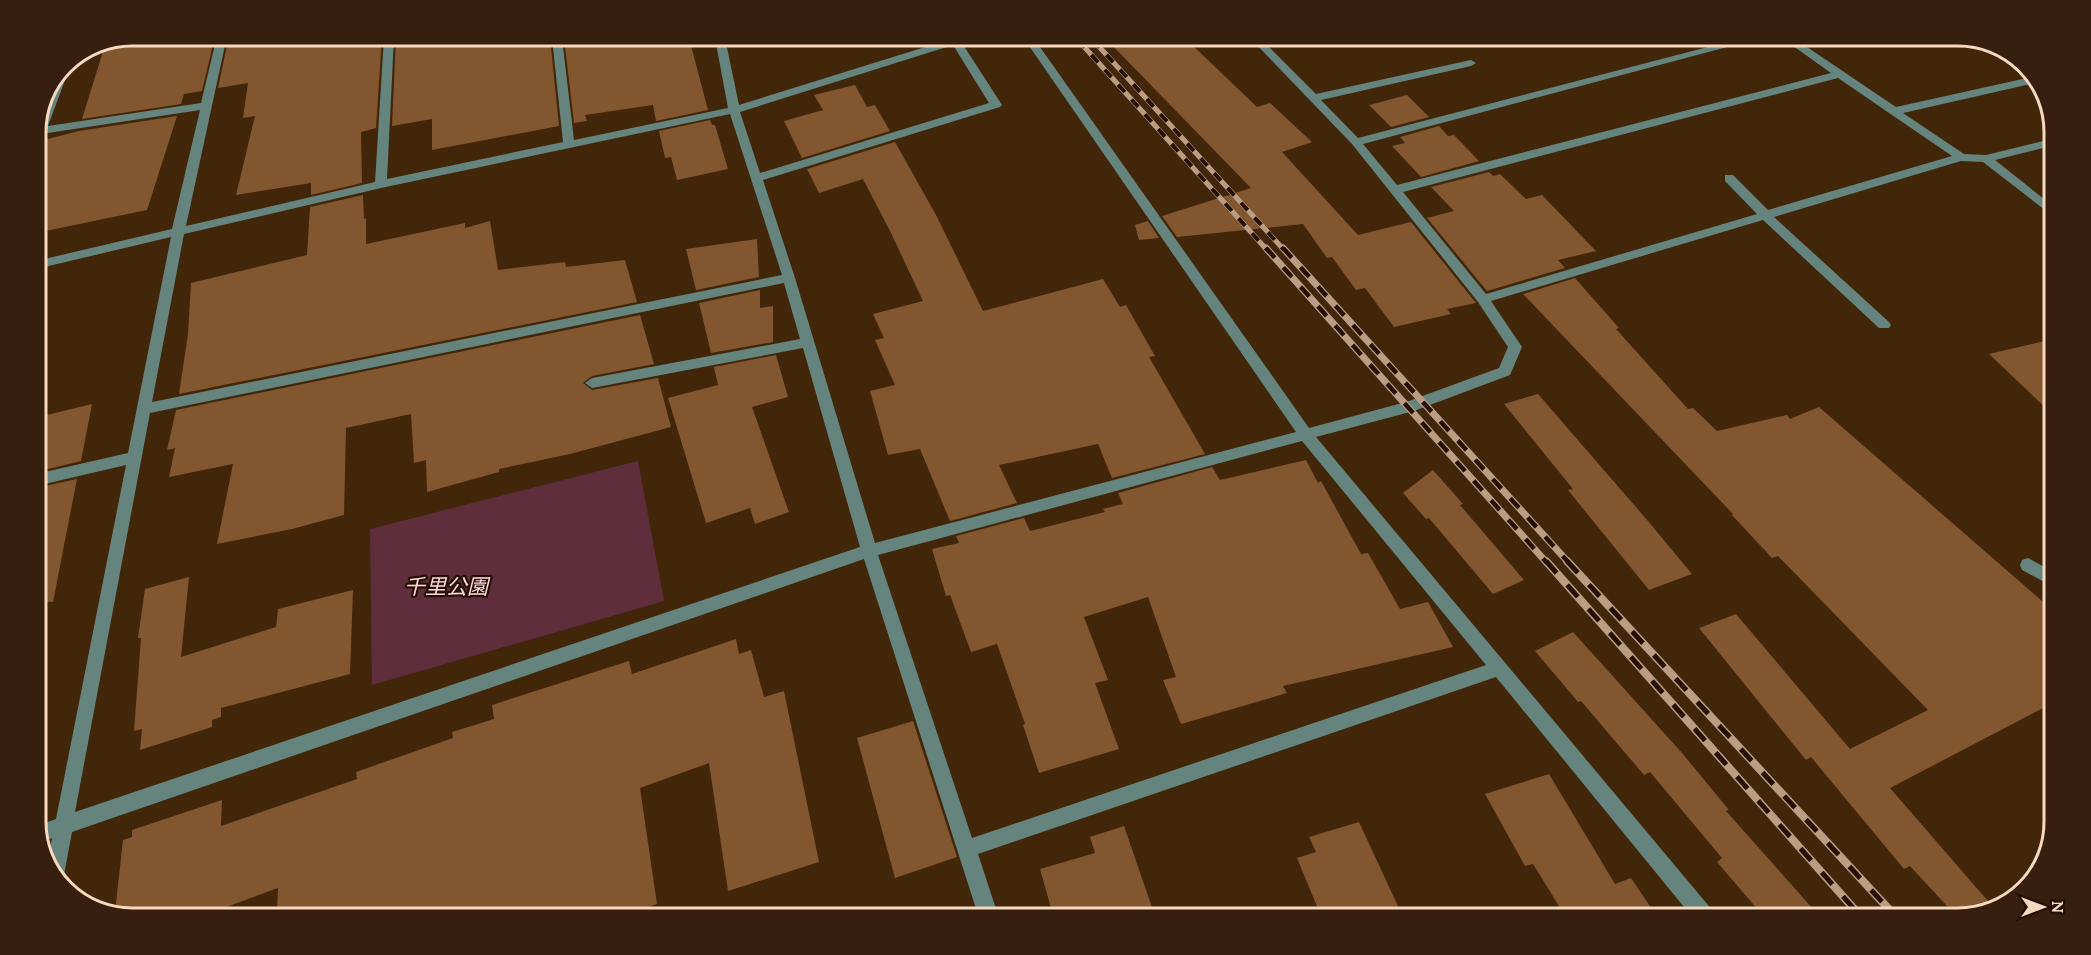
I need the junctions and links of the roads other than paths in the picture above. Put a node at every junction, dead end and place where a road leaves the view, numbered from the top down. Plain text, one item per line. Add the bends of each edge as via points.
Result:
1 (220, 46) edge
2 (389, 46) edge
3 (558, 46) edge
4 (722, 46) edge
5 (940, 46) edge
6 (962, 46) edge
7 (1034, 46) edge
8 (1264, 46) edge
9 (1726, 46) edge
10 (1799, 46) edge
11 (1471, 63) dead end
12 (1841, 74) junction
13 (2027, 81) edge
14 (1313, 98) junction
15 (206, 106) junction
16 (734, 110) junction
17 (1894, 111) junction
18 (47, 130) edge
19 (1356, 142) junction
20 (569, 144) junction
21 (2044, 144) edge
22 (1961, 157) junction
23 (1986, 159) junction
24 (756, 178) junction
25 (1729, 178) dead end
26 (381, 184) junction
27 (1394, 190) junction
28 (2044, 205) edge
29 (1765, 215) junction
30 (178, 232) junction
31 (47, 262) edge
32 (789, 278) junction
33 (1483, 299) junction
34 (1884, 325) dead end
35 (808, 342) junction
36 (592, 383) dead end
37 (144, 409) junction
38 (1305, 434) junction
39 (135, 457) junction
40 (47, 477) edge
41 (869, 551) junction
42 (2028, 566) dead end
43 (2044, 575) edge
44 (1499, 668) junction
45 (65, 825) junction
46 (47, 831) edge
47 (966, 849) junction
48 (57, 863) edge
49 (986, 908) edge
50 (1698, 908) edge

1 - 15 street
2 - 26 street
3 - 20 street
4 - 16 street
5 - 16 street
6 - 24 street via 996,105
7 - 38 street
8 - 14 street
9 - 19 street
10 - 12 street
11 - 14 street
12 - 17 street
12 - 27 street
13 - 17 street
14 - 19 street
15 - 18 street
15 - 30 street
16 - 20 street
16 - 24 street
17 - 22 street
19 - 27 street
20 - 26 street
21 - 23 street
22 - 23 street
22 - 29 street
23 - 28 street
24 - 32 street
25 - 29 street
26 - 30 street
27 - 33 street
29 - 33 street
29 - 34 street
30 - 31 street
30 - 37 street
32 - 35 street
32 - 37 street
33 - 38 street via 1515,347 1505,371 1425,403
35 - 36 street
35 - 41 street
37 - 39 street
38 - 41 street
38 - 44 street
39 - 40 street
39 - 45 street
41 - 45 street
41 - 47 street
42 - 43 street
44 - 47 street
44 - 50 street
45 - 46 street
45 - 48 street
47 - 49 street

